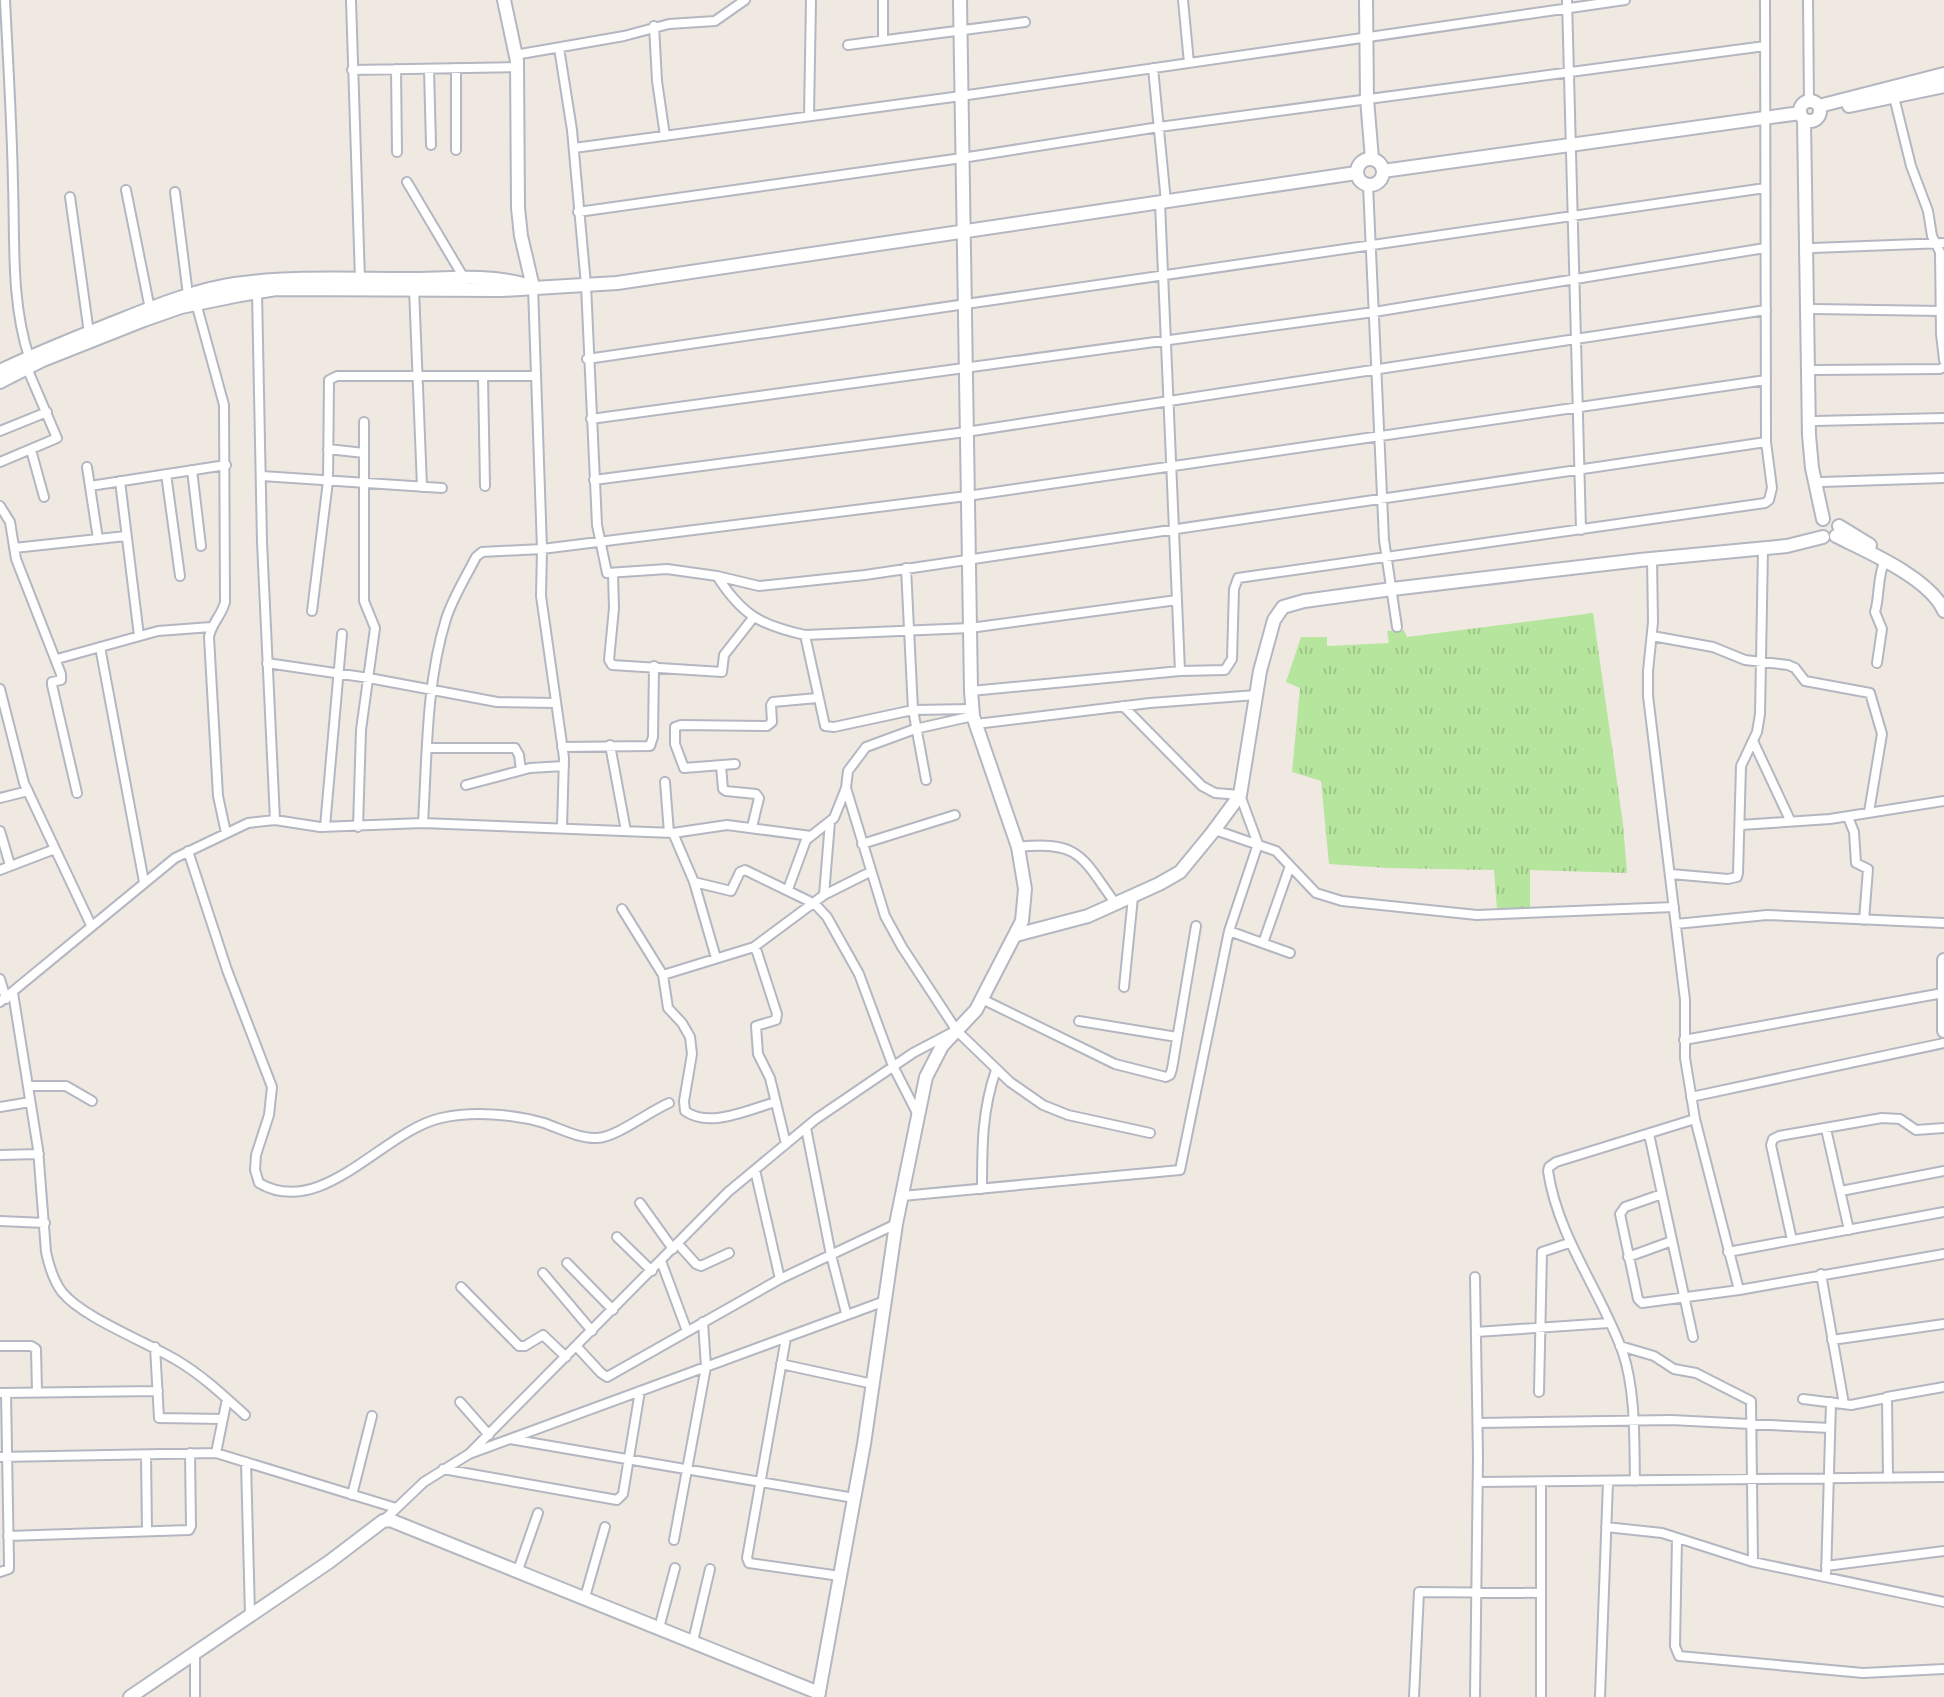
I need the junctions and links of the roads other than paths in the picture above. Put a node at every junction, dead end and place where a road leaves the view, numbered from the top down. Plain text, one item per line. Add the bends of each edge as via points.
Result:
1 (5, 0) edge
2 (351, 0) edge
3 (504, 0) edge
4 (745, 0) edge
5 (811, 0) edge
6 (883, 0) edge
7 (960, 0) edge
8 (1183, 0) edge
9 (1366, 0) edge
10 (1625, 0) edge
11 (1765, 0) edge
12 (1808, 0) edge
13 (1567, 4) edge
14 (1025, 22) dead end
15 (654, 26) junction
16 (960, 31) junction
17 (1366, 37) junction
18 (883, 40) junction
19 (848, 45) dead end
20 (1765, 46) junction
21 (559, 48) junction
22 (516, 61) junction
23 (1189, 63) junction
24 (456, 68) junction
25 (1153, 68) junction
26 (396, 69) junction
27 (429, 69) junction
28 (352, 70) junction
29 (1567, 72) junction
30 (1944, 74) edge
31 (1944, 86) edge
32 (961, 96) junction
33 (1894, 97) junction
34 (1367, 99) junction
35 (1811, 112) junction
36 (809, 116) junction
37 (1765, 118) junction
38 (1159, 127) junction
39 (665, 136) junction
40 (431, 145) dead end
41 (1571, 146) junction
42 (574, 148) junction
43 (456, 150) dead end
44 (397, 152) dead end
45 (962, 158) junction
46 (1372, 159) junction
47 (1383, 171) junction
48 (1356, 173) junction
49 (407, 182) dead end
50 (1368, 185) junction
51 (1765, 188) junction
52 (126, 190) dead end
53 (175, 192) dead end
54 (70, 197) dead end
55 (1163, 202) junction
56 (578, 212) junction
57 (1574, 216) junction
58 (962, 232) junction
59 (1940, 243) edge
60 (1371, 247) junction
61 (1765, 248) junction
62 (1813, 248) junction
63 (1162, 277) junction
64 (1575, 279) junction
65 (360, 284) junction
66 (414, 284) junction
67 (464, 284) junction
68 (586, 285) junction
69 (533, 287) junction
70 (257, 292) junction
71 (192, 299) junction
72 (964, 305) junction
73 (150, 309) junction
74 (1814, 309) junction
75 (1766, 310) junction
76 (1941, 311) junction
77 (1374, 312) junction
78 (89, 333) junction
79 (1575, 340) junction
80 (1166, 341) junction
81 (587, 359) junction
82 (1944, 360) edge
83 (28, 363) junction
84 (1944, 367) edge
85 (965, 369) junction
86 (1815, 370) junction
87 (0, 371) edge
88 (1376, 371) junction
89 (483, 376) junction
90 (536, 376) junction
91 (418, 377) junction
92 (1766, 380) junction
93 (0, 382) edge
94 (1170, 402) junction
95 (1576, 408) junction
96 (47, 412) junction
97 (1944, 418) edge
98 (591, 419) junction
99 (1815, 421) junction
100 (364, 422) dead end
101 (0, 431) edge
102 (966, 432) junction
103 (1379, 437) junction
104 (1766, 442) junction
105 (328, 449) junction
106 (31, 450) junction
107 (364, 453) junction
108 (0, 462) edge
109 (226, 465) junction
110 (87, 467) dead end
111 (1172, 467) junction
112 (192, 470) junction
113 (1578, 470) junction
114 (166, 474) junction
115 (262, 476) junction
116 (1944, 478) edge
117 (594, 480) junction
118 (120, 481) junction
119 (328, 481) junction
120 (1822, 482) junction
121 (363, 483) junction
122 (90, 486) junction
123 (485, 486) dead end
124 (422, 487) junction
125 (442, 488) dead end
126 (967, 496) junction
127 (44, 497) dead end
128 (1382, 498) junction
129 (0, 506) edge
130 (1830, 527) junction
131 (1175, 528) junction
132 (1581, 530) junction
133 (126, 536) junction
134 (98, 539) junction
135 (600, 542) junction
136 (201, 546) dead end
137 (14, 548) junction
138 (542, 549) junction
139 (1763, 549) junction
140 (968, 558) junction
141 (1386, 559) junction
142 (1652, 559) junction
143 (1885, 560) junction
144 (906, 568) junction
145 (613, 574) junction
146 (180, 576) dead end
147 (717, 576) junction
148 (1392, 589) junction
149 (1942, 595) edge
150 (1177, 600) junction
151 (312, 611) dead end
152 (1944, 611) edge
153 (753, 618) junction
154 (211, 627) junction
155 (1397, 627) dead end
156 (970, 628) junction
157 (911, 629) junction
158 (342, 634) dead end
159 (805, 635) junction
160 (139, 636) junction
161 (1652, 636) junction
162 (100, 647) junction
163 (57, 659) junction
164 (1761, 662) junction
165 (267, 663) junction
166 (1877, 663) dead end
167 (654, 666) junction
168 (1180, 671) junction
169 (339, 675) junction
170 (369, 678) junction
171 (0, 689) edge
172 (432, 690) junction
173 (971, 691) junction
174 (1256, 695) junction
175 (817, 698) junction
176 (556, 703) junction
177 (1123, 706) junction
178 (913, 710) junction
179 (974, 716) junction
180 (11, 725) junction
181 (0, 728) edge
182 (915, 729) junction
183 (1753, 741) junction
184 (610, 745) junction
185 (562, 747) junction
186 (428, 748) junction
187 (735, 764) dead end
188 (564, 766) junction
189 (721, 766) junction
190 (521, 770) junction
191 (926, 780) dead end
192 (665, 782) dead end
193 (466, 785) dead end
194 (846, 788) junction
195 (28, 791) junction
196 (77, 793) dead end
197 (1240, 795) junction
198 (0, 798) edge
199 (1944, 801) edge
200 (1869, 812) junction
201 (955, 815) dead end
202 (1848, 817) junction
203 (275, 820) junction
204 (1790, 820) junction
205 (830, 822) junction
206 (423, 823) junction
207 (1741, 825) junction
208 (325, 827) junction
209 (358, 827) junction
210 (562, 827) junction
211 (752, 827) junction
212 (1215, 830) junction
213 (0, 831) edge
214 (626, 831) junction
215 (226, 833) junction
216 (671, 833) junction
217 (811, 836) junction
218 (862, 844) junction
219 (1258, 844) junction
220 (1018, 847) junction
221 (55, 849) junction
222 (188, 851) junction
223 (10, 865) junction
224 (1290, 866) junction
225 (0, 870) edge
226 (870, 872) junction
227 (1671, 874) junction
228 (144, 882) junction
229 (694, 882) junction
230 (788, 889) junction
231 (824, 895) junction
232 (1133, 897) junction
233 (815, 904) junction
234 (1116, 904) junction
235 (1674, 907) junction
236 (622, 909) dead end
237 (1864, 920) junction
238 (1944, 923) edge
239 (1676, 924) junction
240 (91, 925) junction
241 (1196, 926) dead end
242 (1229, 931) junction
243 (1016, 935) junction
244 (1263, 943) junction
245 (754, 947) junction
246 (1290, 953) dead end
247 (716, 958) junction
248 (1944, 960) edge
249 (663, 975) junction
250 (0, 979) edge
251 (1124, 987) dead end
252 (1943, 993) edge
253 (6, 998) edge
254 (982, 999) junction
255 (1079, 1021) dead end
256 (957, 1031) junction
257 (1944, 1031) edge
258 (1177, 1037) junction
259 (1684, 1040) junction
260 (1944, 1043) edge
261 (893, 1066) junction
262 (996, 1070) junction
263 (28, 1086) junction
264 (1691, 1097) junction
265 (92, 1101) dead end
266 (30, 1102) junction
267 (776, 1102) junction
268 (669, 1103) dead end
269 (0, 1107) edge
270 (918, 1116) junction
271 (1695, 1119) junction
272 (806, 1128) junction
273 (1944, 1128) edge
274 (1826, 1129) junction
275 (1150, 1133) dead end
276 (1649, 1134) junction
277 (786, 1144) junction
278 (39, 1154) junction
279 (0, 1155) edge
280 (755, 1170) junction
281 (1944, 1171) edge
282 (982, 1189) junction
283 (1841, 1191) junction
284 (1662, 1194) junction
285 (902, 1196) junction
286 (640, 1203) dead end
287 (1944, 1212) edge
288 (0, 1221) edge
289 (45, 1223) junction
290 (896, 1224) junction
291 (1849, 1230) junction
292 (617, 1237) dead end
293 (1792, 1240) junction
294 (1672, 1241) junction
295 (1569, 1243) junction
296 (676, 1246) junction
297 (1728, 1252) junction
298 (729, 1253) dead end
299 (1944, 1254) edge
300 (831, 1255) junction
301 (1628, 1257) junction
302 (661, 1261) junction
303 (567, 1263) dead end
304 (652, 1271) junction
305 (543, 1273) dead end
306 (1821, 1274) junction
307 (1475, 1277) dead end
308 (780, 1279) junction
309 (461, 1287) dead end
310 (1739, 1290) junction
311 (1685, 1298) junction
312 (885, 1301) junction
313 (613, 1310) junction
314 (846, 1313) junction
315 (703, 1322) junction
316 (1609, 1323) junction
317 (1944, 1324) edge
318 (1540, 1329) junction
319 (592, 1331) junction
320 (687, 1331) junction
321 (1476, 1332) junction
322 (1693, 1337) dead end
323 (786, 1338) junction
324 (1832, 1340) junction
325 (0, 1346) edge
326 (1620, 1346) junction
327 (155, 1347) junction
328 (577, 1347) junction
329 (566, 1357) junction
330 (781, 1364) junction
331 (706, 1367) junction
332 (873, 1384) junction
333 (1944, 1387) edge
334 (158, 1391) junction
335 (640, 1391) junction
336 (37, 1392) junction
337 (1539, 1392) dead end
338 (3, 1393) edge
339 (1886, 1398) junction
340 (227, 1399) junction
341 (1803, 1399) dead end
342 (460, 1402) dead end
343 (1831, 1402) junction
344 (1844, 1404) junction
345 (245, 1415) dead end
346 (372, 1416) dead end
347 (223, 1419) junction
348 (1633, 1421) junction
349 (1478, 1423) junction
350 (1752, 1423) junction
351 (1830, 1428) junction
352 (489, 1435) junction
353 (509, 1439) junction
354 (190, 1453) junction
355 (216, 1453) junction
356 (469, 1454) junction
357 (146, 1455) junction
358 (3, 1457) edge
359 (628, 1459) junction
360 (246, 1462) junction
361 (442, 1469) junction
362 (687, 1470) junction
363 (1944, 1477) edge
364 (1828, 1478) junction
365 (1888, 1478) junction
366 (1635, 1481) junction
367 (1751, 1481) junction
368 (760, 1482) junction
369 (1478, 1482) junction
370 (1541, 1482) junction
371 (1608, 1482) junction
372 (352, 1495) junction
373 (854, 1498) junction
374 (396, 1508) junction
375 (538, 1513) dead end
376 (383, 1521) junction
377 (605, 1527) dead end
378 (1606, 1527) junction
379 (147, 1531) junction
380 (8, 1536) junction
381 (1677, 1538) junction
382 (674, 1540) dead end
383 (1944, 1551) edge
384 (1753, 1562) junction
385 (1826, 1566) junction
386 (675, 1568) dead end
387 (710, 1569) dead end
388 (518, 1570) junction
389 (0, 1572) edge
390 (840, 1576) junction
391 (1826, 1577) junction
392 (1476, 1592) junction
393 (1541, 1593) junction
394 (585, 1597) junction
395 (1944, 1602) edge
396 (250, 1615) junction
397 (659, 1628) junction
398 (693, 1641) junction
399 (195, 1653) junction
400 (1944, 1669) edge
401 (819, 1695) edge
402 (130, 1697) edge
403 (195, 1697) edge
404 (1414, 1697) edge
405 (1475, 1697) edge
406 (1541, 1697) edge
407 (1600, 1697) edge

1 - 83 street via 16,292
2 - 28 street
3 - 22 street
4 - 15 street via 715,21
5 - 36 street
6 - 18 street
7 - 16 street
8 - 23 street
9 - 17 street
10 - 13 street
11 - 20 street
12 - 35 street
13 - 17 street
13 - 29 street
14 - 16 street
15 - 21 street
15 - 39 street
16 - 18 street
16 - 32 street
17 - 23 street
17 - 34 street
18 - 19 street
20 - 29 street
20 - 37 street
21 - 22 street
21 - 42 street
22 - 24 street
22 - 69 street via 518,208
23 - 25 street
24 - 27 street
24 - 43 street
25 - 32 street
25 - 38 street
26 - 27 street
26 - 28 street
26 - 44 street
27 - 40 street
28 - 65 street
29 - 34 street
29 - 41 street
30 - 35 street
31 - 33 street
32 - 36 street
32 - 45 street
33 - 35 street
33 - 59 street via 1911,166
34 - 38 street
34 - 46 street
35 - 37 street
35 - 62 street
35 - 130 street via 1809,435 1812,468
36 - 39 street
37 - 41 street
37 - 51 street
38 - 45 street
38 - 55 street
39 - 42 street
41 - 47 street
41 - 57 street
42 - 56 street
45 - 56 street
45 - 58 street
46 - 47 street
46 - 48 street via 1360,162
47 - 50 street via 1379,182
48 - 50 street
48 - 55 street
49 - 67 street
50 - 60 street
51 - 57 street
51 - 61 street
52 - 73 street
53 - 71 street
54 - 78 street
55 - 58 street
55 - 63 street
56 - 68 street
57 - 60 street
57 - 64 street
58 - 68 street
58 - 72 street
59 - 62 street
59 - 76 street
60 - 63 street
60 - 77 street
61 - 64 street
61 - 75 street
62 - 74 street
63 - 72 street
63 - 80 street
64 - 77 street
64 - 79 street
65 - 66 street
65 - 70 street
65 - 71 street via 234,284
66 - 67 street
66 - 91 street
67 - 69 street
68 - 69 street
68 - 81 street
69 - 90 street
70 - 71 street
70 - 115 street
71 - 73 street
71 - 83 street
71 - 109 street via 223,396
72 - 81 street
72 - 85 street
73 - 78 street
74 - 76 street
74 - 86 street
75 - 79 street
75 - 92 street
76 - 82 street
77 - 80 street
77 - 88 street
78 - 83 street
79 - 88 street
79 - 95 street
80 - 85 street
80 - 94 street
81 - 98 street
83 - 87 street
83 - 93 street
83 - 96 street
84 - 86 street
85 - 98 street
85 - 102 street
86 - 99 street
88 - 94 street
88 - 103 street
89 - 90 street
89 - 91 street
89 - 123 street
90 - 138 street
91 - 105 street via 332,377
91 - 124 street
92 - 95 street
92 - 104 street
94 - 102 street
94 - 111 street
95 - 103 street
95 - 113 street
96 - 101 street
96 - 106 street via 57,438
97 - 99 street
98 - 117 street
99 - 120 street
100 - 107 street
102 - 117 street
102 - 126 street
103 - 111 street
103 - 128 street
104 - 113 street
104 - 132 street via 1772,488 1765,503
105 - 107 street
105 - 119 street
106 - 108 street
106 - 127 street
107 - 121 street
109 - 112 street
109 - 154 street via 225,602
110 - 122 street
111 - 126 street
111 - 131 street
112 - 114 street
112 - 136 street
113 - 128 street
113 - 132 street
114 - 118 street
114 - 146 street
115 - 119 street
115 - 165 street
116 - 120 street
117 - 135 street
118 - 122 street
118 - 133 street
119 - 121 street
119 - 151 street
120 - 130 street
121 - 124 street
121 - 170 street via 364,601 375,628
122 - 134 street
124 - 125 street
126 - 135 street
126 - 140 street
128 - 131 street
128 - 141 street
129 - 137 street via 10,522
130 - 139 street via 1787,546
130 - 143 street
130 - 149 street via 1904,567
131 - 140 street
131 - 150 street
132 - 141 street
133 - 134 street
133 - 160 street
134 - 137 street
135 - 138 street
135 - 145 street via 605,570
137 - 163 street
138 - 172 street via 482,552 476,557 447,617
138 - 176 street via 541,596
139 - 142 street
139 - 164 street
140 - 144 street
140 - 156 street
141 - 148 street
141 - 168 street via 1238,578 1230,666
142 - 148 street
142 - 161 street
143 - 152 street via 1934,596
143 - 166 street via 1875,612 1882,629
144 - 147 street via 759,586
144 - 157 street
145 - 147 street via 667,569
145 - 167 street via 610,663
147 - 153 street
148 - 155 street
148 - 174 street via 1283,607 1274,620
150 - 156 street
150 - 168 street
153 - 159 street
153 - 167 street via 724,655 722,672
154 - 160 street
154 - 215 street via 217,781
156 - 157 street
156 - 173 street
157 - 159 street
157 - 178 street
158 - 169 street
159 - 175 street
160 - 162 street
161 - 164 street
161 - 227 street via 1647,684
162 - 163 street
162 - 228 street
163 - 196 street via 62,677 52,685
164 - 183 street via 1760,714
164 - 200 street via 1795,668 1805,681 1871,695 1882,734
165 - 169 street
165 - 203 street
167 - 184 street via 652,742 645,747
168 - 173 street
169 - 170 street
169 - 208 street
170 - 172 street
170 - 209 street via 361,730
171 - 180 street
172 - 176 street via 497,702
172 - 186 street
173 - 179 street
174 - 177 street
174 - 197 street
175 - 178 street via 829,728
175 - 189 street via 773,702 767,726 675,727 674,742 684,768
176 - 185 street
177 - 179 street
177 - 197 street via 1202,786
178 - 179 street
178 - 182 street
179 - 182 street
179 - 220 street
180 - 181 street
180 - 195 street
182 - 191 street
182 - 194 street via 866,747 848,771
183 - 204 street
183 - 207 street via 1741,766
184 - 185 street
184 - 214 street
185 - 188 street
186 - 190 street via 515,748
186 - 206 street
187 - 189 street
188 - 190 street
188 - 210 street
189 - 211 street via 723,789 758,796
190 - 193 street
192 - 216 street
194 - 205 street
194 - 218 street
195 - 198 street
195 - 221 street
197 - 212 street
197 - 219 street
199 - 200 street
200 - 202 street
201 - 218 street
202 - 204 street
202 - 237 street via 1856,863 1869,870
203 - 208 street
203 - 215 street via 248,823
204 - 207 street
205 - 217 street
205 - 231 street
206 - 209 street
206 - 210 street
207 - 227 street via 1737,877
208 - 209 street
210 - 214 street
211 - 216 street via 719,825
211 - 217 street
212 - 219 street
212 - 232 street via 1180,872
213 - 223 street
214 - 216 street
215 - 222 street
216 - 229 street
217 - 230 street
218 - 226 street
219 - 224 street via 1276,851
219 - 242 street
220 - 234 street via 1054,844 1072,850
220 - 243 street via 1025,889
221 - 223 street
221 - 240 street
222 - 228 street
222 - 268 street via 272,1087 255,1170 259,1183 271,1190 324,1185 407,1132 442,1118 519,1117 601,1138
223 - 225 street
224 - 235 street via 1324,897 1434,912 1487,915
224 - 244 street
226 - 231 street
226 - 256 street via 894,934
227 - 235 street
228 - 240 street
229 - 230 street via 731,891 745,870
229 - 247 street
230 - 233 street
231 - 233 street
232 - 234 street
232 - 251 street
233 - 245 street
233 - 261 street via 859,974
234 - 243 street
235 - 239 street
236 - 249 street
237 - 238 street
237 - 239 street via 1767,915
239 - 259 street
240 - 253 street
241 - 258 street
242 - 244 street
242 - 282 street via 1180,1170
243 - 254 street
244 - 246 street
245 - 247 street
245 - 267 street via 777,1014 776,1020 757,1024 755,1030
247 - 249 street
248 - 252 street
249 - 267 street via 668,1008 690,1037 685,1111 707,1119
250 - 253 street
252 - 257 street
252 - 259 street
253 - 263 street
254 - 256 street
254 - 258 street via 1115,1064 1162,1077 1170,1075
255 - 258 street
256 - 261 street
256 - 262 street
256 - 270 street via 942,1046 926,1077
259 - 264 street
260 - 264 street
261 - 270 street
261 - 272 street
262 - 275 street via 1043,1105
262 - 282 street via 982,1126
263 - 265 street via 66,1086
263 - 266 street
264 - 271 street
266 - 269 street
266 - 278 street
267 - 277 street
270 - 285 street
271 - 276 street
271 - 297 street
272 - 277 street
272 - 300 street
273 - 274 street via 1916,1130 1900,1119 1882,1118
274 - 283 street
274 - 293 street via 1779,1136 1772,1142
276 - 284 street
276 - 295 street via 1549,1167
277 - 280 street
278 - 279 street
278 - 289 street
280 - 296 street
280 - 308 street
281 - 283 street
282 - 285 street
283 - 291 street
284 - 294 street
284 - 301 street via 1620,1210
285 - 290 street
286 - 296 street
287 - 291 street
288 - 289 street
289 - 327 street via 49,1266 60,1289 80,1307
290 - 300 street
290 - 312 street
291 - 293 street
292 - 304 street
293 - 297 street
294 - 301 street
294 - 311 street
295 - 316 street
295 - 318 street via 1542,1252
296 - 298 street via 701,1266
296 - 302 street
297 - 310 street
299 - 306 street
300 - 308 street
300 - 314 street
301 - 311 street via 1642,1303
302 - 304 street
302 - 320 street
303 - 313 street
304 - 313 street
305 - 319 street
306 - 310 street
306 - 324 street
307 - 321 street
308 - 315 street
309 - 329 street via 519,1346 543,1335
310 - 311 street
311 - 322 street
312 - 314 street
312 - 332 street
313 - 319 street
314 - 323 street
315 - 320 street
315 - 331 street
316 - 318 street
316 - 326 street
317 - 324 street
318 - 321 street
318 - 337 street
319 - 328 street
320 - 328 street via 607,1377
321 - 349 street
323 - 330 street
323 - 331 street
324 - 344 street
325 - 336 street via 36,1349
326 - 348 street
326 - 350 street via 1748,1398
327 - 334 street
327 - 340 street
328 - 329 street
329 - 352 street
330 - 332 street
330 - 368 street
331 - 335 street
331 - 362 street
332 - 373 street
333 - 339 street
334 - 336 street
334 - 347 street via 163,1420
335 - 353 street
335 - 359 street
336 - 338 street
338 - 358 street
339 - 344 street
339 - 365 street
340 - 345 street
340 - 347 street
341 - 343 street
342 - 352 street
343 - 344 street
343 - 351 street
346 - 372 street
347 - 355 street
348 - 349 street
348 - 350 street
348 - 366 street
349 - 369 street
350 - 351 street
350 - 367 street
351 - 364 street
352 - 356 street
353 - 356 street
353 - 359 street
354 - 355 street
354 - 357 street
354 - 379 street via 189,1530
355 - 360 street
356 - 361 street
357 - 358 street
357 - 379 street
358 - 380 street
359 - 361 street via 623,1494 612,1500
359 - 362 street
360 - 372 street
360 - 396 street
361 - 374 street
362 - 368 street
362 - 382 street
363 - 365 street
364 - 365 street
364 - 367 street
364 - 385 street
366 - 367 street
366 - 371 street
367 - 384 street
368 - 373 street
368 - 390 street via 746,1553 749,1563
369 - 370 street
369 - 392 street
370 - 371 street
370 - 393 street
371 - 378 street
372 - 374 street
373 - 390 street
374 - 376 street
375 - 388 street
376 - 388 street via 397,1521
376 - 396 street
377 - 394 street
378 - 381 street
378 - 407 street
379 - 380 street
380 - 389 street via 9,1569
381 - 384 street
381 - 400 street via 1679,1656 1863,1673
383 - 385 street
384 - 391 street
385 - 391 street
386 - 397 street
387 - 398 street
388 - 394 street
390 - 401 street
391 - 395 street
392 - 393 street
392 - 404 street via 1417,1594
392 - 405 street
393 - 406 street
394 - 397 street
396 - 399 street
397 - 398 street
398 - 401 street
399 - 402 street
399 - 403 street

